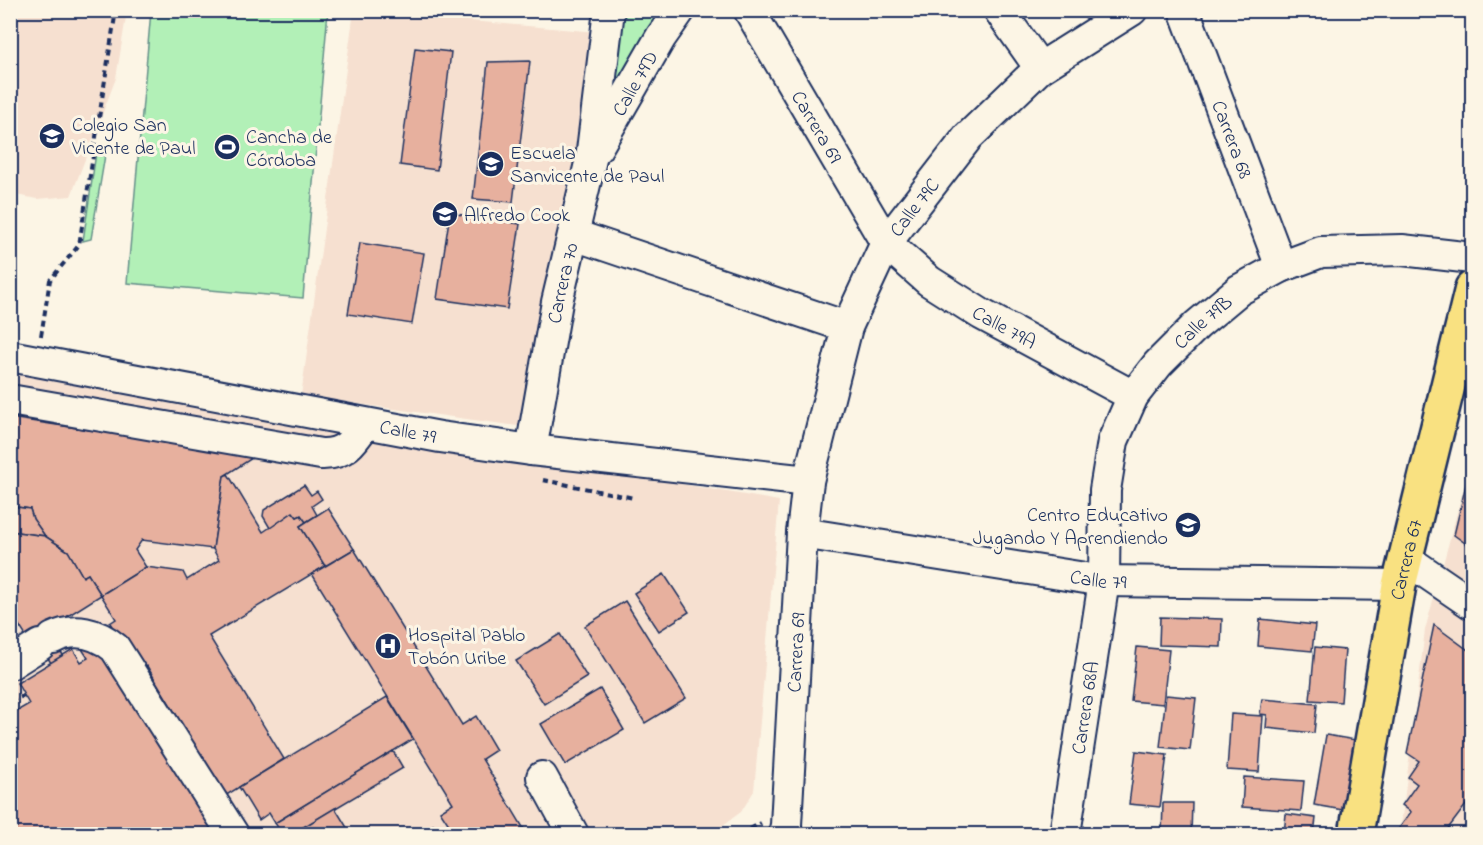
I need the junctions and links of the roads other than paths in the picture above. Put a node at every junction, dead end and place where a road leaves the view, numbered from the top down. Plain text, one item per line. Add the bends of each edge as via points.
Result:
1 (609, 10) edge
2 (681, 10) edge
3 (749, 10) edge
4 (999, 10) edge
5 (1132, 10) edge
6 (1184, 10) edge
7 (1040, 68) junction
8 (591, 159) junction
9 (574, 235) junction
10 (886, 243) junction
11 (1473, 258) edge
12 (1281, 267) junction
13 (1473, 288) edge
14 (847, 327) junction
15 (10, 356) edge
16 (1133, 396) junction
17 (10, 400) edge
18 (365, 424) junction
19 (531, 450) junction
20 (808, 481) junction
21 (801, 533) junction
22 (1402, 572) junction
23 (1104, 581) junction
24 (1473, 604) edge
25 (10, 664) edge
26 (542, 777) dead end
27 (787, 831) edge
28 (233, 834) edge
29 (573, 834) edge
30 (1065, 834) edge
31 (1356, 834) edge

1 - 8 street, Carrera 70
2 - 8 street, Calle 79D via 661,37
3 - 10 street, Carrera 69
4 - 7 street
5 - 7 street, Calle 79C
6 - 12 street, Carrera 68
7 - 10 street, Calle 79C via 968,137
8 - 9 street, Carrera 70
9 - 14 street
9 - 19 street, Carrera 70 via 556,302
10 - 14 street, Calle 79C
10 - 16 street, Calle 79A via 929,281 981,314
11 - 12 street, Calle 79B via 1402,250 1321,252
12 - 16 street, Calle 79B via 1239,290 1197,325
13 - 22 main road, Carrera 67
14 - 20 street, Calle 79C
15 - 18 street, Calle 79
16 - 23 street, Calle 79B via 1113,441 1105,490
17 - 18 street via 321,454 345,449
18 - 19 street, Calle 79
19 - 20 street, Calle 79
20 - 21 street, Carrera 69
21 - 23 street, Calle 79
21 - 27 street, Carrera 69
22 - 23 street, Calle 79
22 - 24 street
22 - 31 main road, Carrera 67
23 - 30 street, Carrera 68A
25 - 28 street via 70,632 86,632 115,648
26 - 29 street

